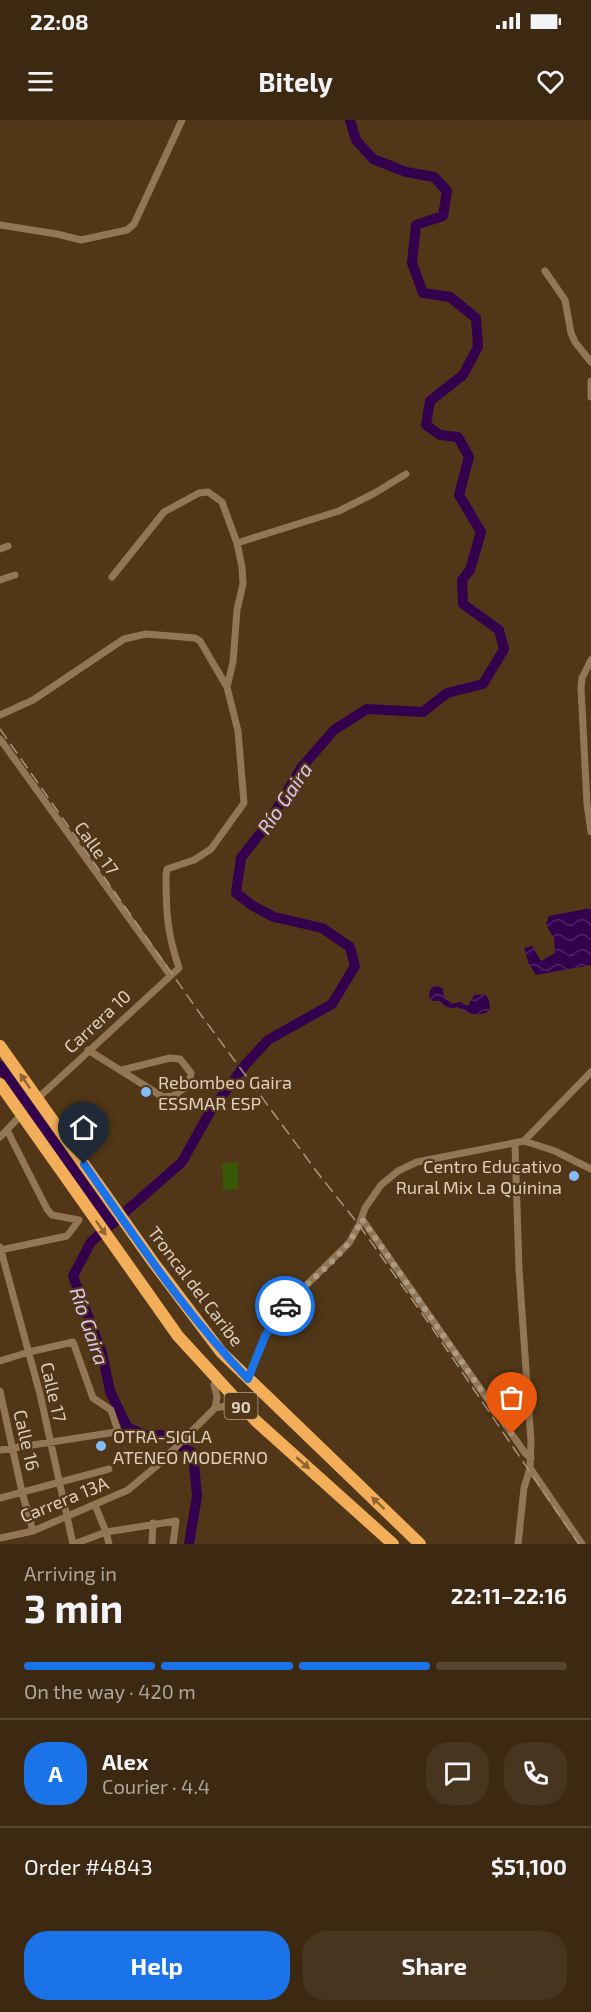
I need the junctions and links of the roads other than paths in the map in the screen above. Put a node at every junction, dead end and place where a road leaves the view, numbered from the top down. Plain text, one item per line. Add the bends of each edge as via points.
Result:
1 (182, 120) edge
2 (0, 225) edge
3 (545, 271) dead end
4 (591, 362) edge
5 (591, 381) edge
6 (591, 391) edge
7 (591, 397) edge
8 (406, 474) dead end
9 (237, 543) junction
10 (8, 546) dead end
11 (0, 549) edge
12 (15, 575) dead end
13 (112, 577) dead end
14 (0, 580) edge
15 (591, 660) edge
16 (227, 687) junction
17 (0, 715) edge
18 (0, 739) edge
19 (591, 832) edge
20 (170, 975) junction
21 (0, 1047) edge
22 (88, 1050) junction
23 (122, 1070) junction
24 (591, 1072) edge
25 (0, 1084) edge
26 (37, 1099) junction
27 (21, 1115) junction
28 (7, 1130) junction
29 (0, 1137) edge
30 (524, 1141) junction
31 (515, 1144) junction
32 (591, 1169) edge
33 (362, 1219) junction
34 (0, 1249) edge
35 (153, 1263) junction
36 (135, 1277) junction
37 (171, 1287) junction
38 (153, 1302) junction
39 (178, 1336) junction
40 (29, 1352) junction
41 (0, 1361) edge
42 (248, 1379) junction
43 (214, 1385) junction
44 (0, 1391) edge
45 (232, 1405) junction
46 (215, 1408) junction
47 (50, 1442) junction
48 (283, 1445) junction
49 (14, 1448) junction
50 (0, 1450) edge
51 (531, 1458) junction
52 (530, 1468) junction
53 (109, 1469) dead end
54 (58, 1482) junction
55 (22, 1492) junction
56 (0, 1498) edge
57 (95, 1505) junction
58 (68, 1516) junction
59 (153, 1523) junction
60 (33, 1531) junction
61 (106, 1532) junction
62 (0, 1538) edge
63 (74, 1544) edge
64 (109, 1544) edge
65 (152, 1544) edge
66 (172, 1544) edge
67 (393, 1544) edge
68 (420, 1544) edge
69 (518, 1544) edge
70 (582, 1544) edge

1 - 2 street via 128,230 81,240
3 - 4 street via 565,300 571,333
5 - 6 street
6 - 7 street
8 - 9 street via 339,511
9 - 13 street via 222,502 208,492 199,493 164,512
9 - 16 street via 243,584
10 - 11 street
12 - 14 street
15 - 19 street via 581,688
16 - 17 street via 200,641 146,634 124,639 33,700
16 - 20 street, Carrera 10 via 238,731 244,803 211,849 167,869 166,921 179,968
18 - 20 street, Calle 17
20 - 22 street, Carrera 10
26 -> 21 highway, Troncal del Caribe / 90
22 - 23 street
22 - 26 street, Carrera 10
23 - 23 street via 163,1097 173,1096 189,1085 190,1073 180,1059
24 - 30 street
25 - 27 highway, 90
26 - 35 highway, Troncal del Caribe / 90
27 - 28 street
27 -> 36 highway, 90
28 - 29 street
28 - 34 street via 46,1209 52,1215 78,1220 67,1236
30 - 31 street
30 - 32 street
31 - 33 street via 417,1162 398,1171 381,1185
31 - 51 street
33 - 42 street via 349,1243 282,1309 265,1336
33 - 51 street
34 - 40 street, Calle 17
35 - 36 highway via 149,1273
35 - 37 highway, Troncal del Caribe / 90
36 - 38 highway, 90
37 - 38 highway via 160,1289
37 - 42 highway, Troncal del Caribe / 90 via 221,1352
38 - 39 highway, 90
39 - 43 highway
39 - 48 highway, 90
40 - 41 street
40 - 47 street, Calle 17
40 - 47 street via 73,1342 93,1398 111,1410 117,1431
68 -> 42 highway, Troncal del Caribe / 90
43 - 45 highway
43 - 46 street
44 - 49 street, Calle 16
45 - 46 street
45 - 48 highway
46 - 57 street, Carrera 13A via 128,1490
47 - 49 street
47 - 54 street, Calle 17
48 -> 67 highway, 90
49 - 50 street
49 - 55 street, Calle 16
51 - 52 street
52 - 69 street
52 - 70 street
53 - 54 street
54 - 55 street
54 - 58 street, Calle 17
55 - 56 street
55 - 60 street, Calle 16
57 - 58 street, Carrera 13A
57 - 61 street
58 - 60 street, Carrera 13A
58 - 63 street, Calle 17
59 - 61 street
59 - 65 street
59 - 66 street via 176,1521
60 - 62 street, Carrera 13A
61 - 63 street
61 - 64 street

